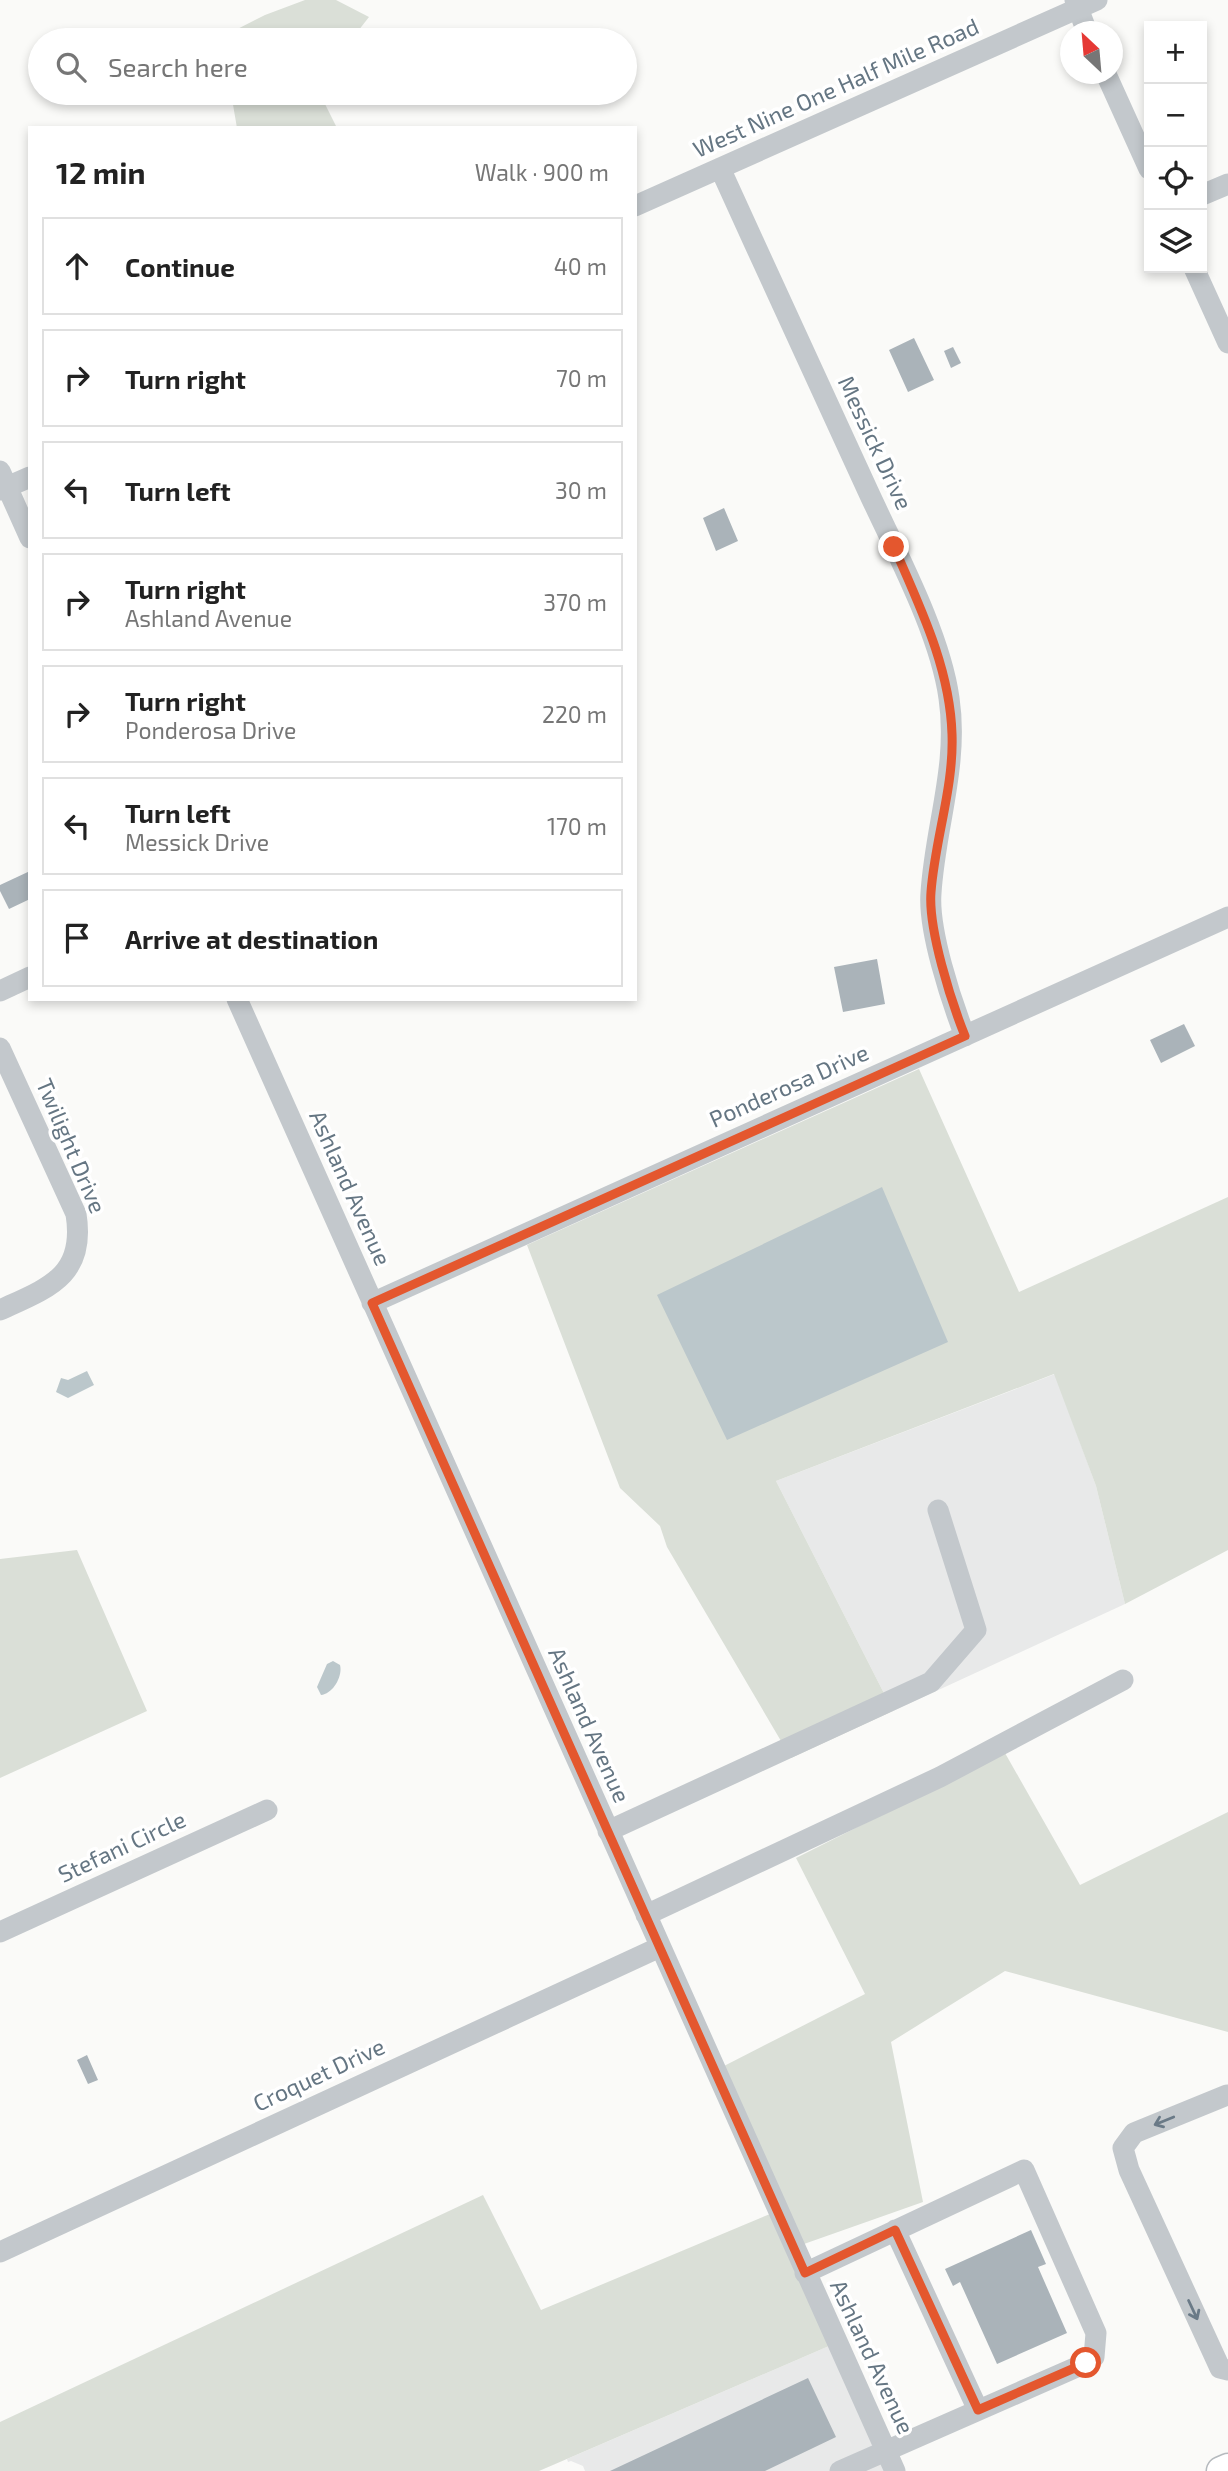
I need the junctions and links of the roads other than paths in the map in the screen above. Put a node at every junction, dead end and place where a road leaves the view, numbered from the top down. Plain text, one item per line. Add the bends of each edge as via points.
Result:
1 (1083, 3) edge
2 (1085, 21) edge
3 (1111, 84) edge
4 (1144, 158) edge
5 (720, 168) junction
6 (1228, 184) edge
7 (1207, 193) edge
8 (637, 205) edge
9 (1196, 273) edge
10 (1228, 343) edge
11 (28, 477) edge
12 (2, 483) edge
13 (28, 534) edge
14 (1228, 918) edge
15 (28, 978) edge
16 (0, 991) edge
17 (238, 1001) edge
18 (965, 1036) junction
19 (0, 1048) edge
20 (372, 1303) junction
21 (0, 1310) edge
22 (938, 1510) dead end
23 (1122, 1680) dead end
24 (267, 1810) dead end
25 (608, 1831) junction
26 (646, 1915) junction
27 (0, 1933) edge
28 (660, 1947) junction
29 (1228, 2096) edge
30 (895, 2230) junction
31 (0, 2252) edge
32 (805, 2273) junction
33 (1228, 2370) edge
34 (978, 2410) junction
35 (886, 2450) junction
36 (1228, 2468) edge
37 (842, 2471) edge
38 (895, 2471) edge
39 (1221, 2471) edge

1 - 2 street
1 - 5 street, West Nine One Half Mile Road
3 - 4 street
5 - 8 street, West Nine One Half Mile Road
5 - 18 street, Messick Drive via 894,547 945,679 952,748 930,895 953,1006
6 - 7 street
9 - 10 street
11 - 12 street
12 - 13 street
14 - 18 street, Ponderosa Drive
15 - 16 street
17 - 20 street, Ashland Avenue
18 - 20 street, Ponderosa Drive
19 - 21 street, Twilight Drive via 76,1214 79,1233 68,1269 57,1282
20 - 25 street, Ashland Avenue
22 - 25 street via 976,1630 931,1682
23 - 26 street via 940,1777
24 - 27 street, Stefani Circle
25 - 26 street, Ashland Avenue
26 - 28 street, Ashland Avenue
28 - 31 street, Croquet Drive
28 - 32 street, Ashland Avenue
29 -> 33 street via 1134,2133 1123,2148 1220,2368
30 - 32 street
30 - 34 street
30 - 34 street via 1024,2170 1096,2333 1097,2346 1086,2363
32 - 35 street, Ashland Avenue
34 - 35 street
35 - 37 street
35 - 38 street, Ashland Avenue
36 - 39 main road

